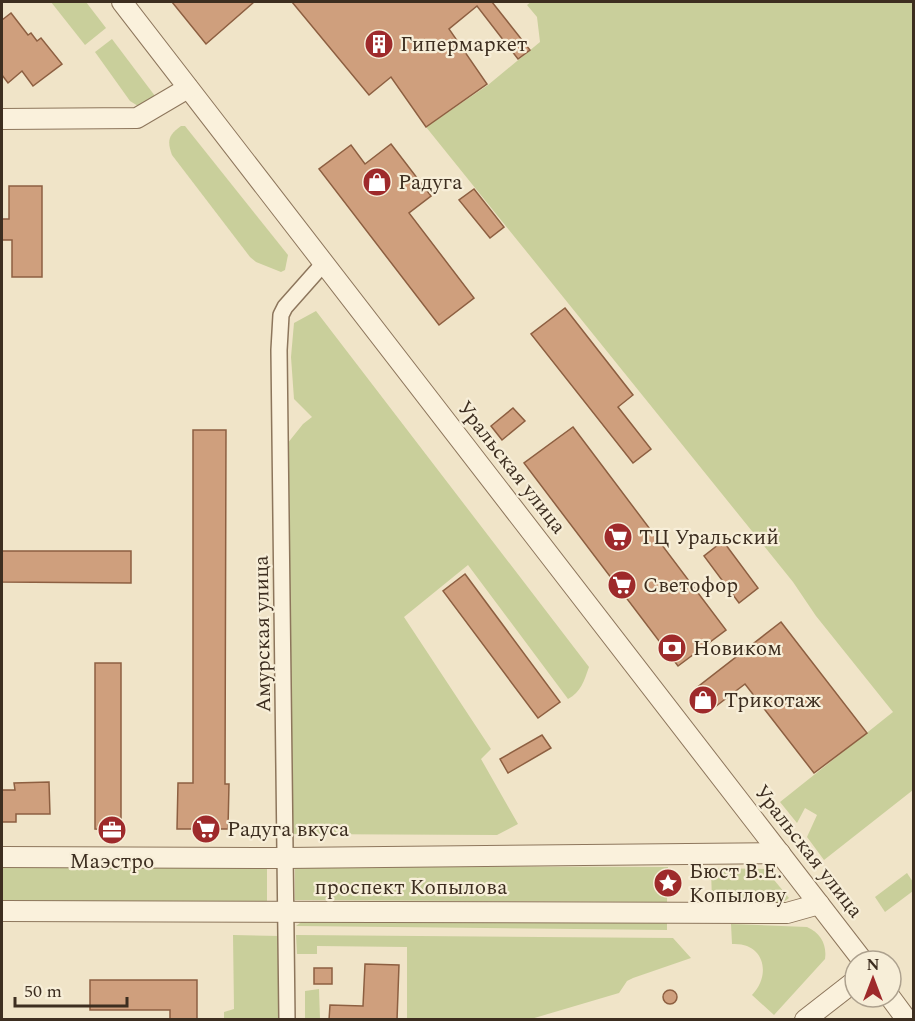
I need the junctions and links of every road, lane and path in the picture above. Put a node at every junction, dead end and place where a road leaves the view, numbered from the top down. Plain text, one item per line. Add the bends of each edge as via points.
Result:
1 (122, 2) edge
2 (188, 88) junction
3 (2, 119) edge
4 (324, 263) junction
5 (780, 854) junction
6 (2, 857) edge
7 (285, 858) junction
8 (819, 904) junction
9 (2, 911) edge
10 (286, 911) junction
11 (854, 949) edge
12 (843, 990) edge
13 (287, 1020) edge
14 (805, 1020) edge

1 - 2 street, Уральская улица
2 - 3 street via 137,118
2 - 4 street, Уральская улица
4 - 5 street, Уральская улица
4 - 7 street, Амурская улица via 281,315
5 - 7 street, проспект Копылова
5 - 8 street, Уральская улица
6 - 7 street, проспект Копылова
7 - 10 street, Амурская улица
8 - 10 street, проспект Копылова via 787,913
8 - 11 street, Уральская улица
9 - 10 street, проспект Копылова
10 - 13 street, Амурская улица
12 - 14 street

